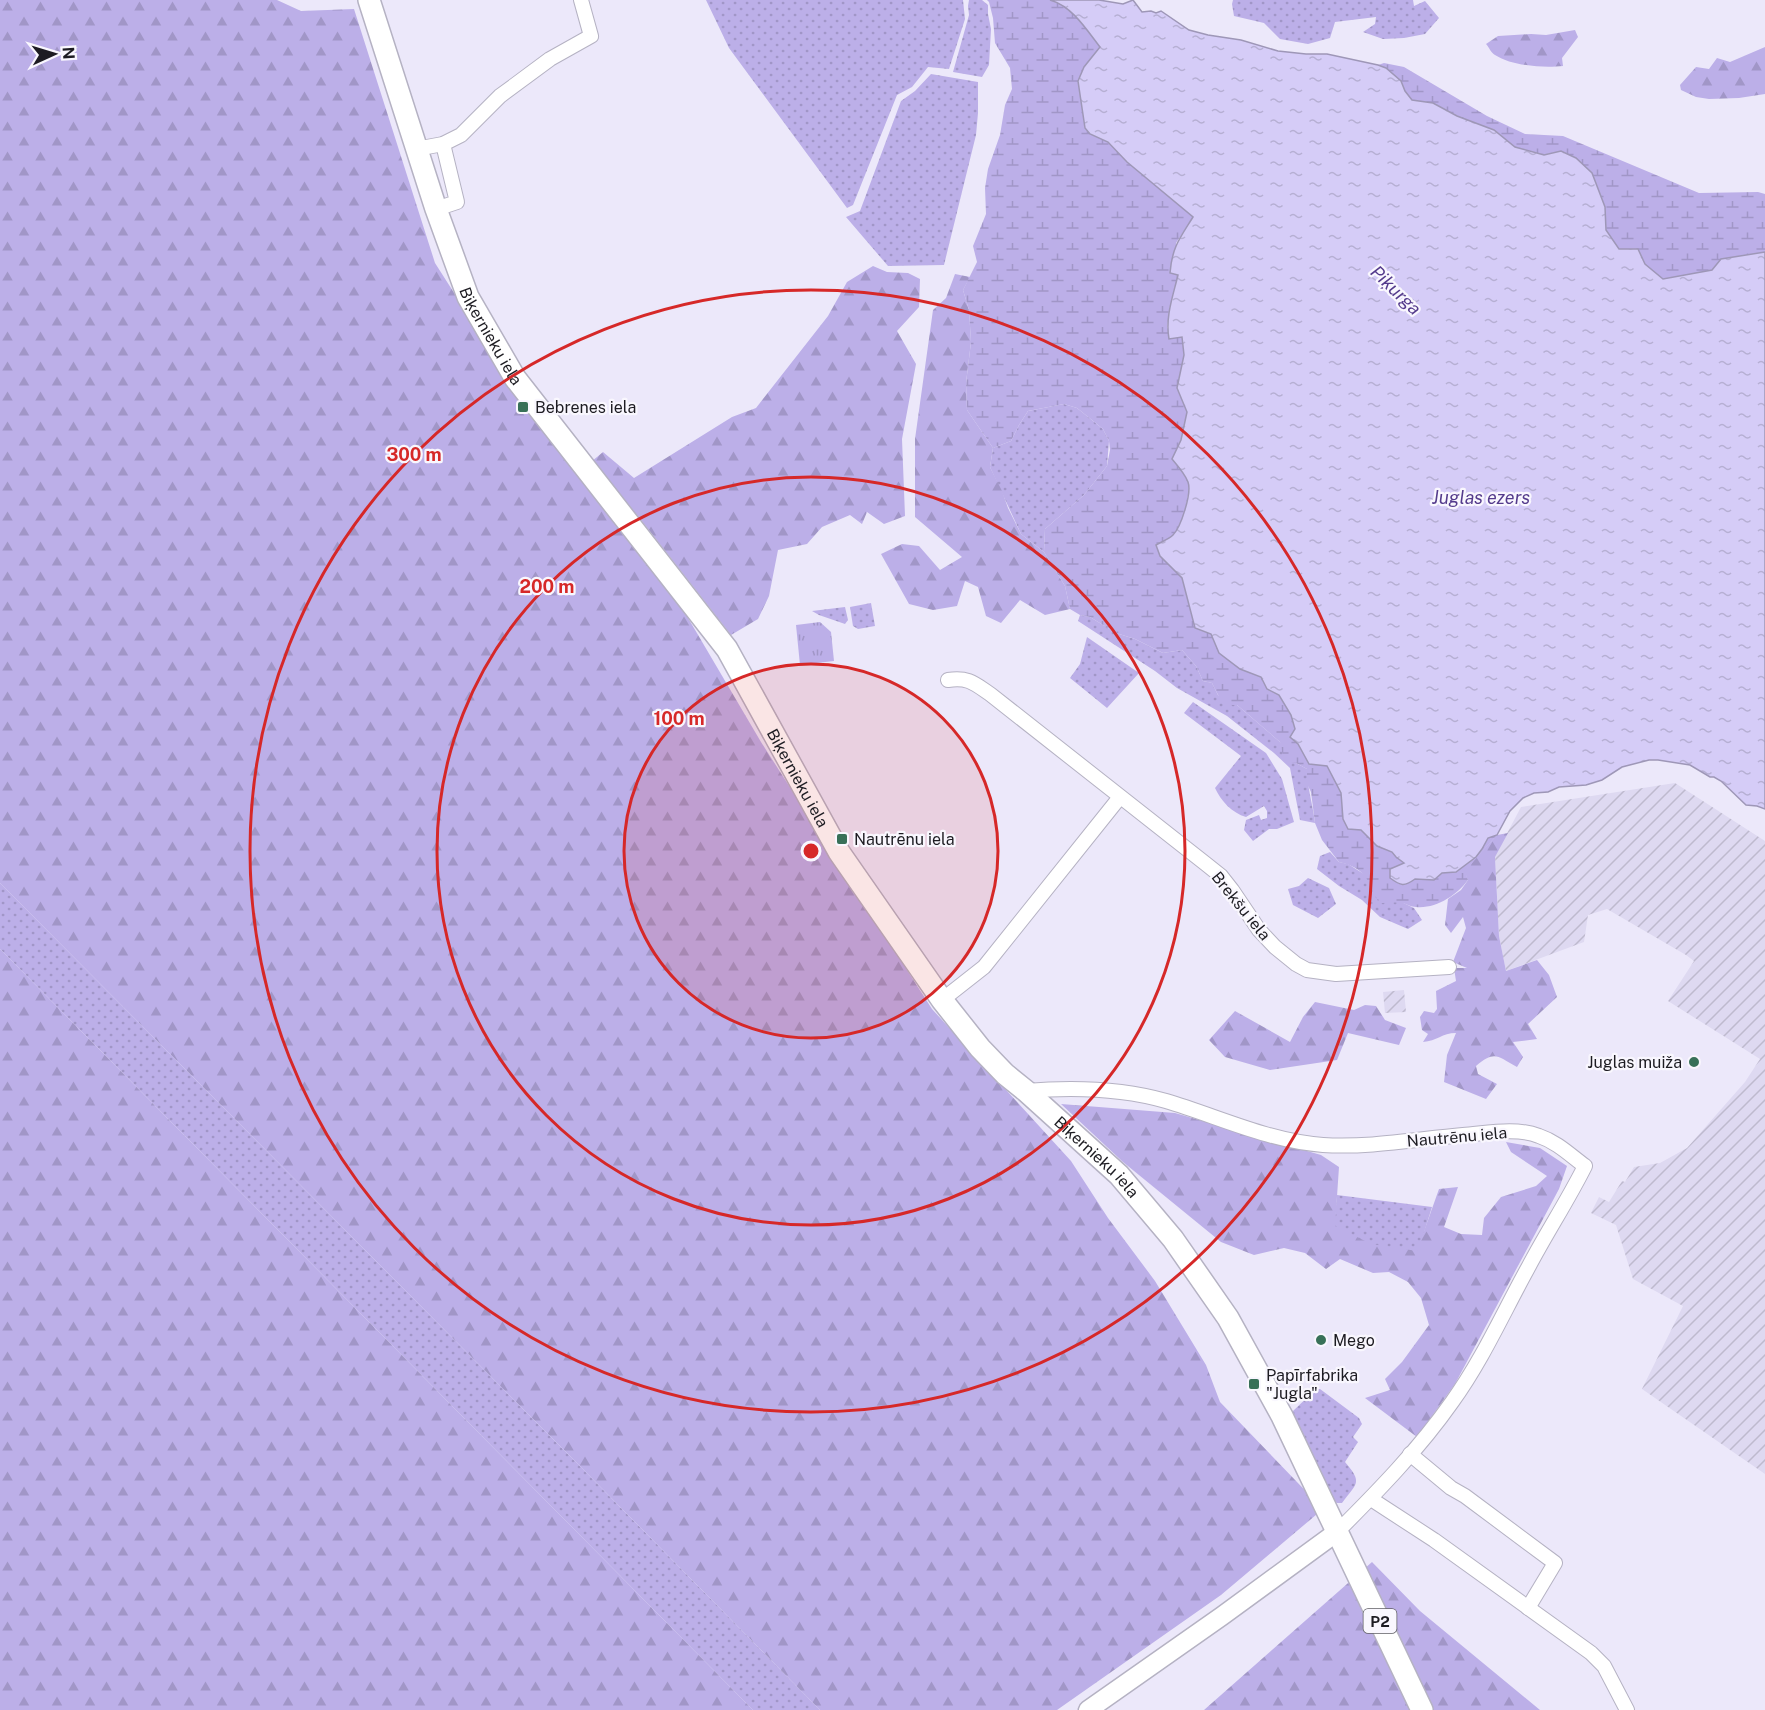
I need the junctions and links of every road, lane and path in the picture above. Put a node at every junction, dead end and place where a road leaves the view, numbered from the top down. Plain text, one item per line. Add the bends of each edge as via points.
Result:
1 (369, 0) edge
2 (581, 0) edge
3 (443, 144) junction
4 (416, 149) junction
5 (436, 208) junction
6 (948, 680) dead end
7 (1119, 797) junction
8 (1449, 967) dead end
9 (942, 999) junction
10 (1026, 1091) junction
11 (1410, 1454) junction
12 (1371, 1499) junction
13 (1337, 1532) junction
14 (1528, 1608) junction
15 (1088, 1710) edge
16 (1422, 1710) edge
17 (1628, 1710) edge

1 - 4 main road, Biķernieku iela
2 - 3 street via 591,36 550,59 500,96 461,135
3 - 4 street
3 - 5 street via 457,202
4 - 5 main road, Biķernieku iela
5 - 9 main road, Biķernieku iela via 468,297 515,378 727,649 839,852
6 - 7 street, Brekšu iela via 973,681
7 - 8 street, Brekšu iela via 1221,876 1259,930 1307,970 1336,974
7 - 9 street via 984,967
9 - 10 main road, Biķernieku iela via 980,1048
10 - 11 street, Nautrēnu iela via 1115,1091 1164,1101 1288,1140 1325,1145 1526,1132 1552,1142 1585,1166 1463,1385
10 - 13 main road, Biķernieku iela via 1119,1175 1173,1239 1228,1318 1282,1416
11 - 12 street, Nautrēnu iela
11 - 14 street via 1555,1563
12 - 13 street, Nautrēnu iela
12 - 14 street
13 - 15 main road
13 - 16 main road, P2
14 - 17 street via 1604,1666

